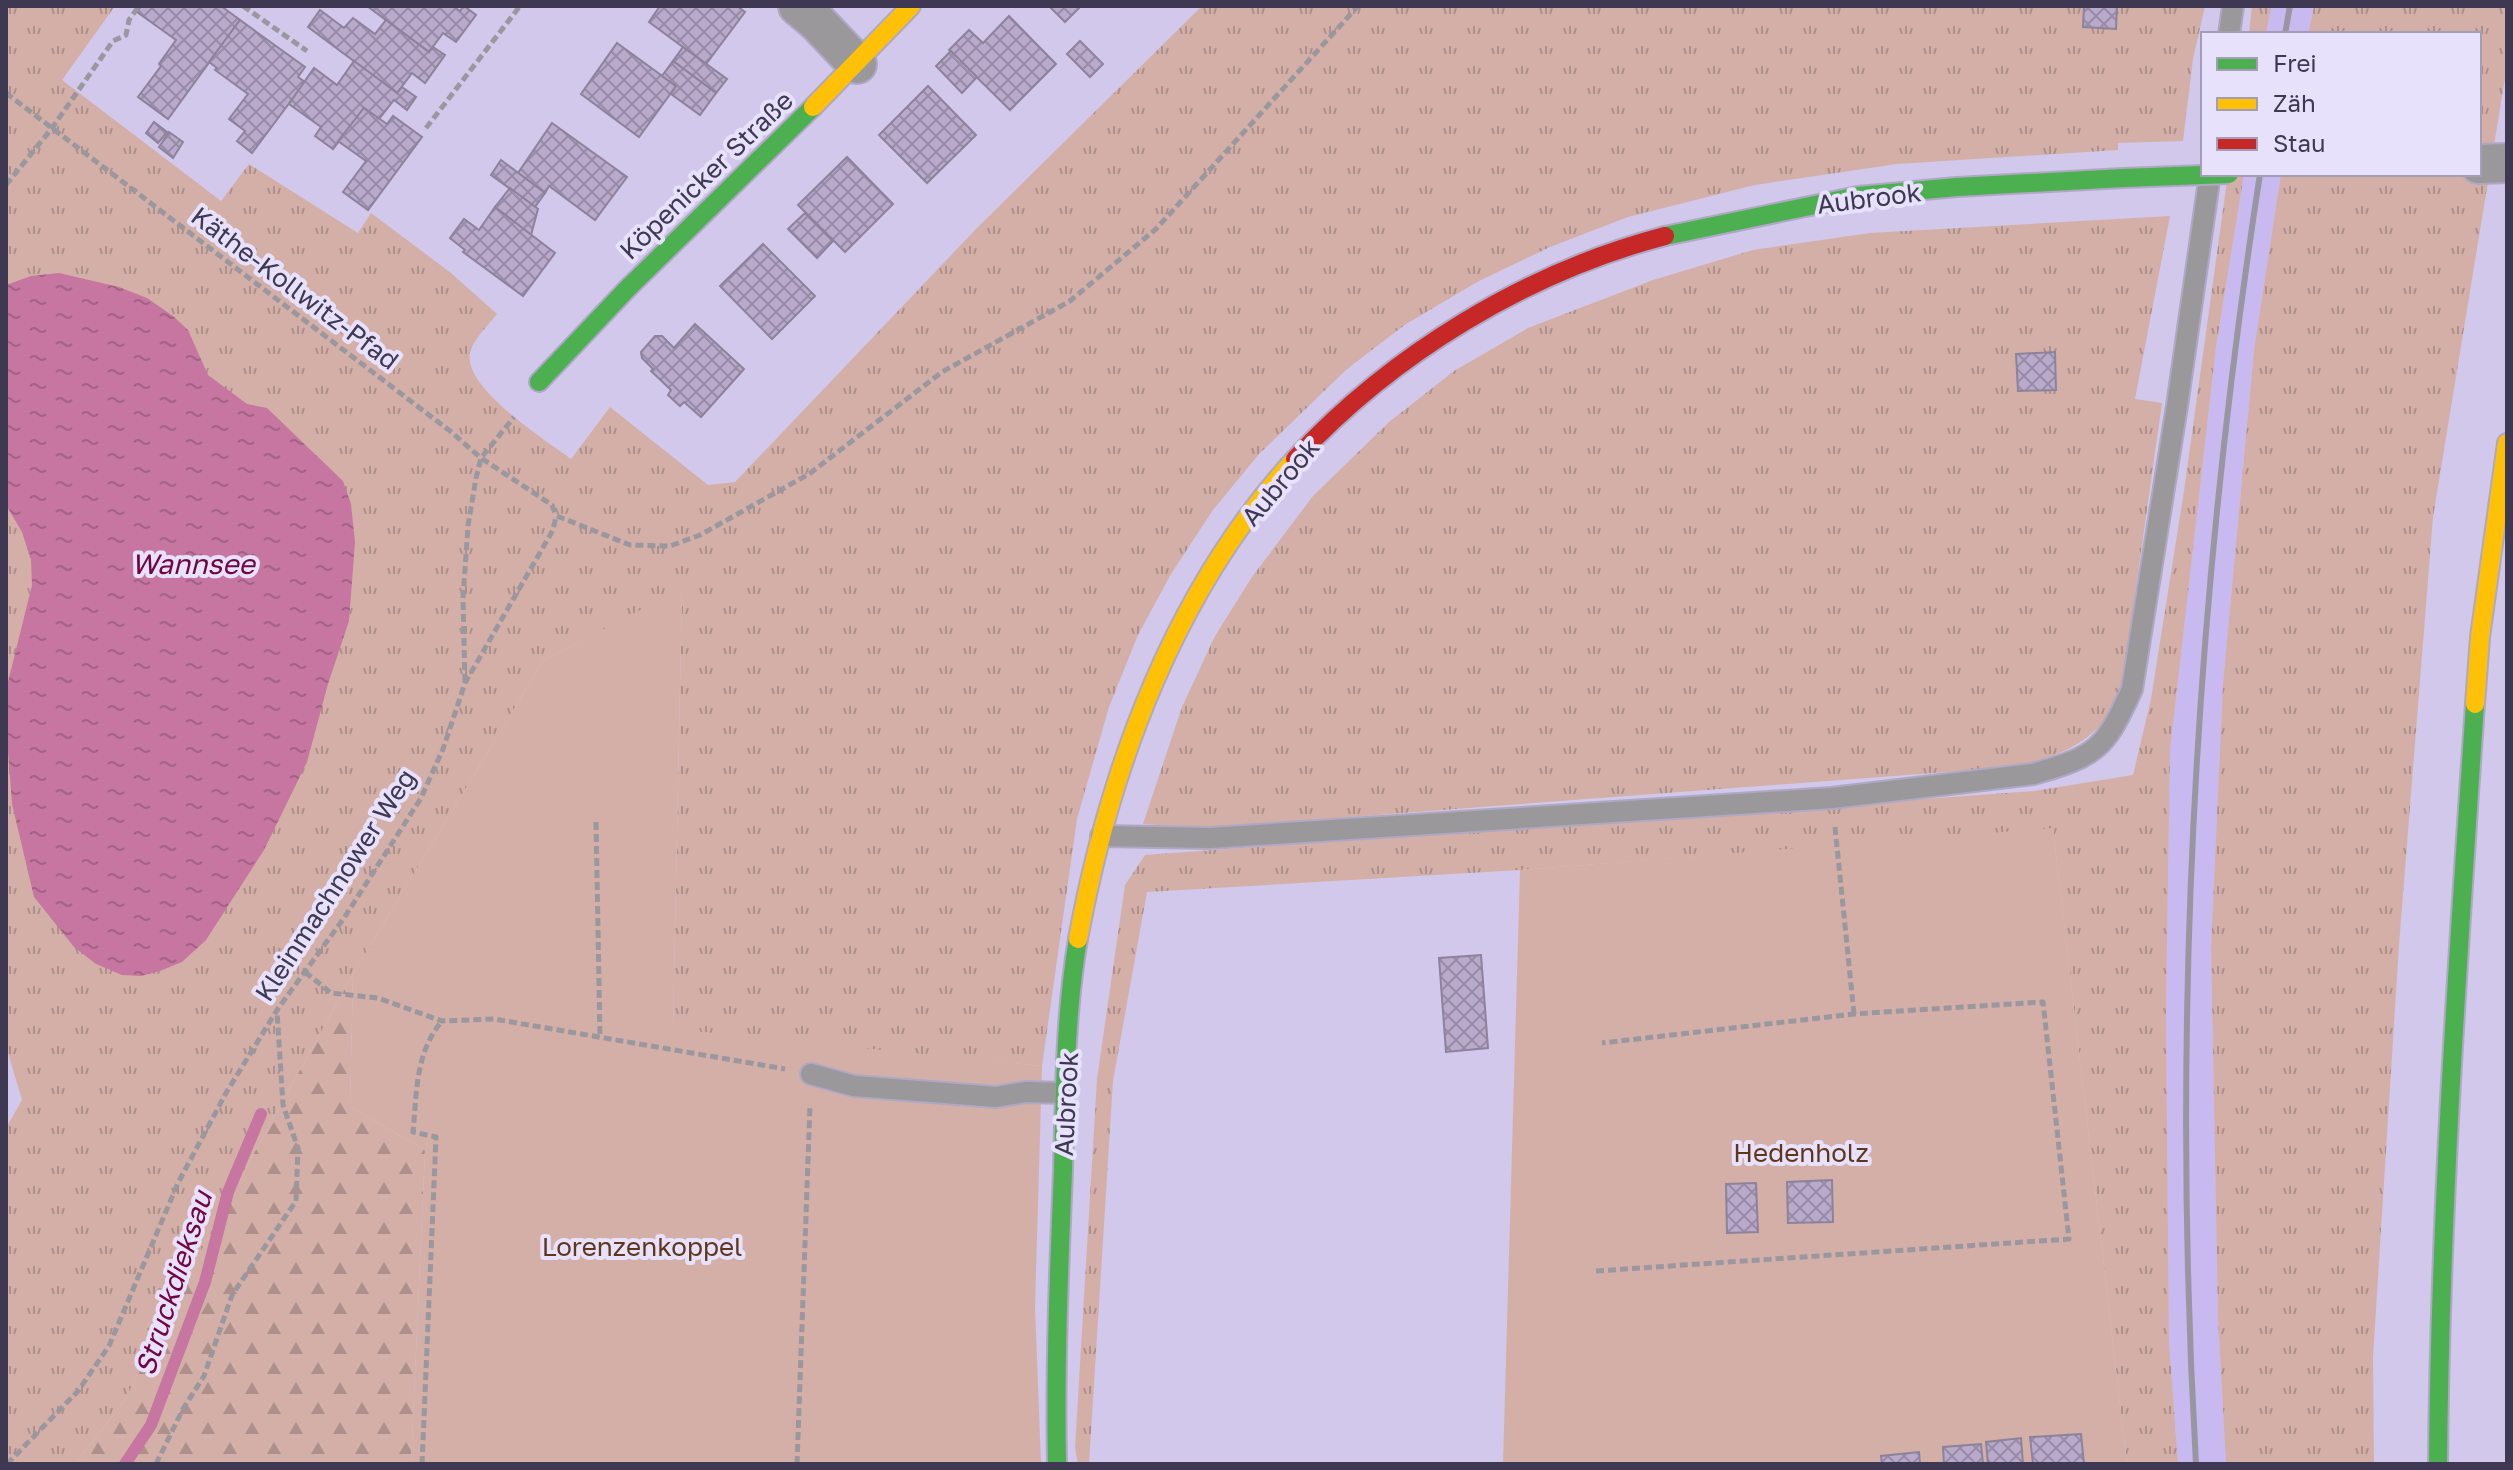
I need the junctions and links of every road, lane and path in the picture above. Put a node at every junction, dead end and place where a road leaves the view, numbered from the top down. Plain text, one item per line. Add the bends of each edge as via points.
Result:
1 (139, 6) edge
2 (243, 6) edge
3 (520, 6) edge
4 (798, 6) edge
5 (911, 6) edge
6 (1358, 6) edge
7 (2233, 6) edge
8 (2229, 32) edge
9 (307, 51) dead end
10 (857, 64) junction
11 (6, 93) edge
12 (52, 128) junction
13 (426, 128) dead end
14 (2507, 163) edge
15 (2481, 164) edge
16 (2201, 175) edge
17 (2210, 176) edge
18 (6, 185) edge
19 (539, 382) joint
20 (2507, 443) edge
21 (481, 458) junction
22 (556, 516) junction
23 (465, 683) junction
24 (1832, 798) junction
25 (596, 822) dead end
26 (1101, 836) junction
27 (305, 972) junction
28 (277, 1010) junction
29 (1854, 1014) junction
30 (442, 1021) junction
31 (600, 1038) junction
32 (1602, 1043) dead end
33 (811, 1074) junction
34 (1065, 1093) junction
35 (1596, 1271) dead end
36 (7, 1464) edge
37 (156, 1464) edge
38 (422, 1464) edge
39 (797, 1464) edge
40 (1057, 1464) edge
41 (2438, 1464) edge

1 - 12 path via 126,35 113,41
2 - 9 path
3 - 13 path
4 - 10 street
5 - 10 main road, Köpenicker Straße
6 - 22 path via 1156,229 1070,301 942,372 809,474 700,535 670,546 630,545
7 - 8 lane
10 - 19 main road, Köpenicker Straße
11 - 12 path, Käthe-Kollwitz-Pfad
12 - 18 path
12 - 21 path, Käthe-Kollwitz-Pfad
14 - 15 street
16 - 26 main road, Aubrook, bridge via 1853,196 1715,224 1630,246 1534,285 1444,337 1371,388 1310,442 1256,505 1207,576 1166,653 1133,733
17 - 24 lane via 2132,689 2113,730 2093,752 2033,774
19 - 21 path
20 - 41 main road via 2480,637 2458,952
21 - 22 path, Käthe-Kollwitz-Pfad via 552,505
21 - 23 path via 468,526
22 - 23 path, Kleinmachnower Weg via 553,530
23 - 27 path, Kleinmachnower Weg via 421,798
24 - 26 lane via 1210,838
24 - 29 path
25 - 31 path
26 - 34 main road, Aubrook via 1074,962
27 - 28 path, Kleinmachnower Weg
27 - 30 path via 331,993 378,998
28 - 36 path, Kleinmachnower Weg via 178,1183 109,1346 78,1391
28 - 37 path via 283,1105 298,1148 296,1201 232,1295 204,1376
29 - 32 path
29 - 35 path via 2043,1002 2069,1239
30 - 31 path via 494,1019
30 - 38 path via 429,1037 420,1067 413,1132 436,1137
31 - 33 path
33 - 34 lane via 854,1086 996,1097
33 - 39 path
34 - 40 main road, Aubrook via 1054,1393

